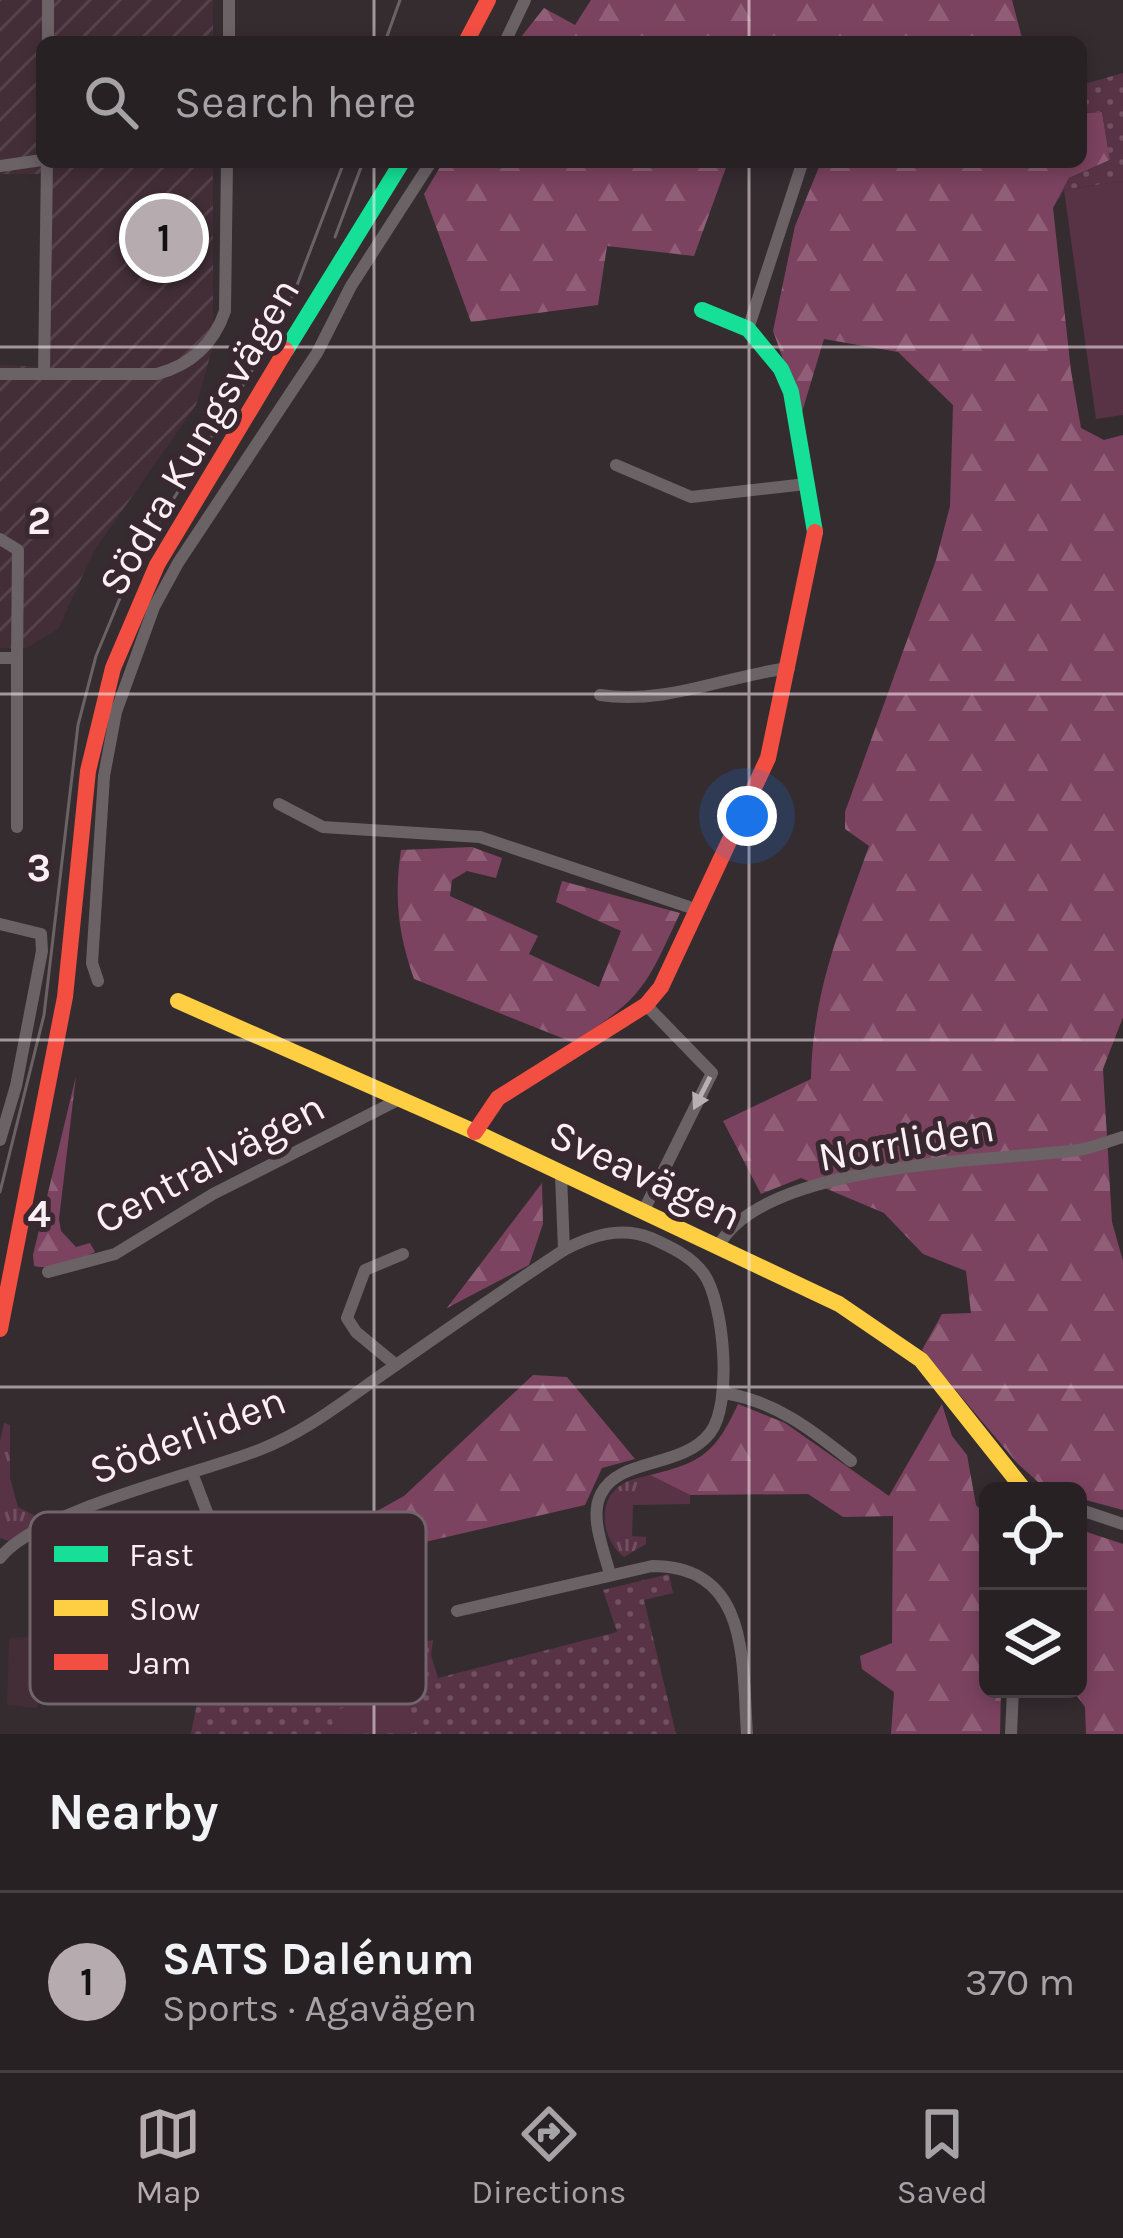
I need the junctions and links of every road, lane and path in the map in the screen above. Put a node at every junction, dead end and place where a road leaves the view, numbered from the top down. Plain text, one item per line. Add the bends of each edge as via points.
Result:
1 (48, 0) edge
2 (229, 0) edge
3 (488, 0) edge
4 (525, 0) edge
5 (48, 36) edge
6 (229, 36) edge
7 (469, 36) edge
8 (508, 36) edge
9 (36, 162) edge
10 (0, 166) edge
11 (44, 168) edge
12 (227, 168) edge
13 (398, 168) edge
14 (427, 168) edge
15 (802, 168) edge
16 (702, 310) dead end
17 (748, 329) junction
18 (0, 374) edge
19 (44, 374) junction
20 (616, 465) dead end
21 (806, 484) junction
22 (0, 539) edge
23 (0, 658) edge
24 (17, 658) junction
25 (789, 668) junction
26 (600, 695) dead end
27 (279, 804) dead end
28 (17, 827) dead end
29 (698, 910) junction
30 (0, 924) edge
31 (98, 981) dead end
32 (178, 1001) dead end
33 (646, 1006) junction
34 (398, 1100) junction
35 (475, 1132) junction
36 (1123, 1137) edge
37 (0, 1140) edge
38 (561, 1174) junction
39 (643, 1212) junction
40 (718, 1247) junction
41 (564, 1250) junction
42 (403, 1254) dead end
43 (47, 1272) dead end
44 (0, 1329) edge
45 (396, 1365) junction
46 (724, 1393) junction
47 (850, 1461) dead end
48 (192, 1473) junction
49 (1016, 1482) edge
50 (80, 1512) edge
51 (207, 1512) edge
52 (1087, 1512) edge
53 (1123, 1524) edge
54 (30, 1535) edge
55 (0, 1558) edge
56 (610, 1574) junction
57 (457, 1611) dead end
58 (1013, 1698) edge
59 (747, 1734) edge
60 (1011, 1734) edge

1 - 5 street
2 - 6 street
3 - 7 street
4 - 8 street
9 - 10 street
11 - 19 street
12 - 19 street via 225,310 207,345 157,374
13 - 44 street, Södra Kungsvägen via 194,498 113,668 88,771 65,998
14 - 31 street, Södra Kungsvägen via 154,607 116,712 104,776 92,963
15 - 17 street
16 - 17 street
17 - 21 street via 771,352 791,392
18 - 19 street
20 - 21 street via 691,497
21 - 25 street via 816,525
22 - 24 street via 18,550
23 - 24 street
24 - 28 street
25 - 26 street via 661,697
25 - 29 street via 769,758
27 - 29 street via 323,827 480,837
29 - 33 street
30 - 37 street via 41,934 42,951
32 - 34 street, Sveavägen
33 - 35 street via 499,1098
33 -> 39 street via 712,1073
34 - 35 street, Sveavägen
34 - 43 street, Centralvägen via 115,1254
35 - 38 street, Sveavägen
36 - 40 street, Norrliden via 1083,1149 860,1173 776,1200 728,1228
38 - 39 street, Sveavägen
38 - 41 street
39 - 40 street, Sveavägen
40 - 49 street, Sveavägen via 900,1342
41 - 45 street, Söderliden
41 - 46 street, Söderliden via 628,1232 695,1264 714,1295
42 - 45 street via 365,1270 347,1318
45 - 48 street, Söderliden via 287,1437
46 - 47 street via 806,1424
46 - 56 street via 715,1425 695,1447 620,1474 602,1490 597,1516
48 - 50 street, Söderliden
48 - 51 street
52 - 53 street
54 - 55 street, Söderliden
56 - 57 street
56 - 59 street via 668,1566 698,1575 722,1595 737,1630
58 - 60 street

